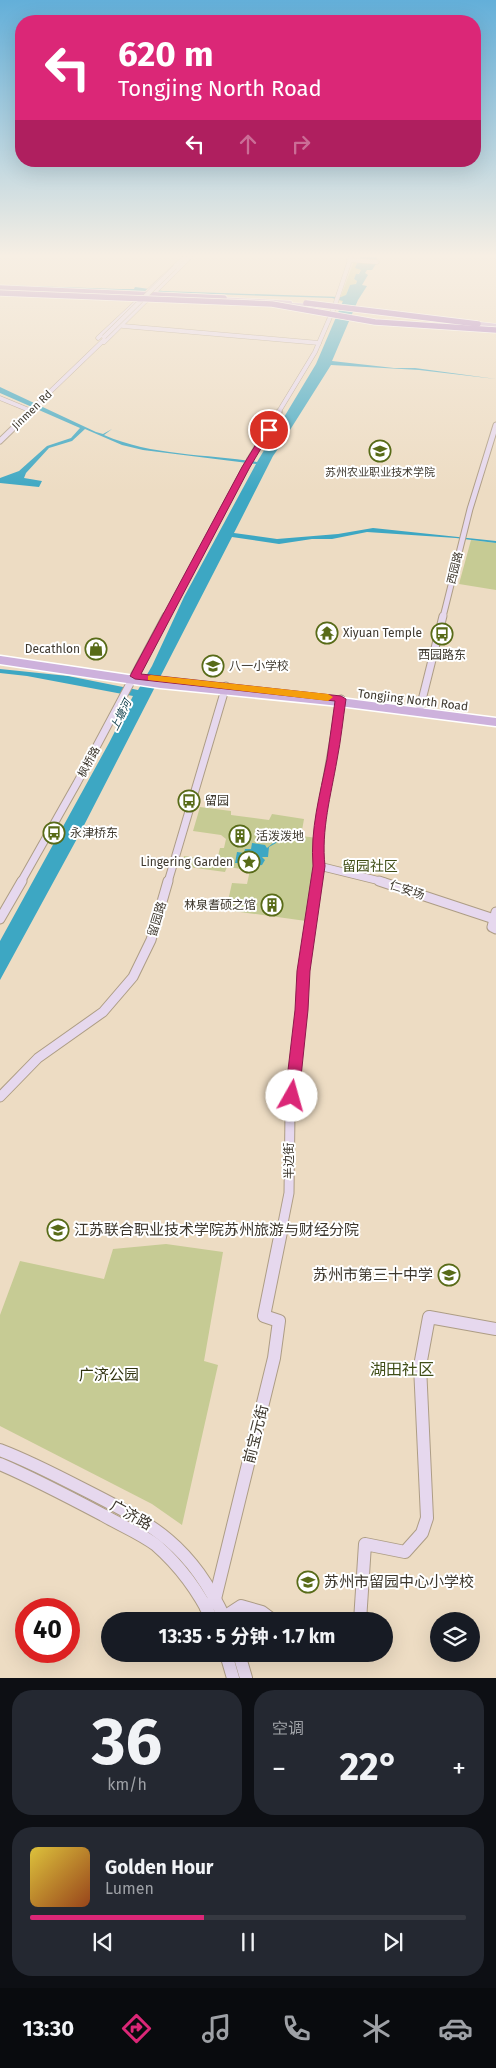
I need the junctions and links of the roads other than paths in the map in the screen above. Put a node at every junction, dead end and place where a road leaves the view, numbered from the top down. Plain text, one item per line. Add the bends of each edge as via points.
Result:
1 (102, 335) edge
2 (107, 335) edge
3 (114, 335) edge
4 (233, 335) edge
5 (323, 335) edge
6 (319, 344) junction
7 (95, 347) junction
8 (0, 398) edge
9 (34, 406) junction
10 (496, 425) edge
11 (0, 440) edge
12 (0, 658) edge
13 (132, 680) junction
14 (225, 688) junction
15 (340, 700) junction
16 (419, 710) junction
17 (496, 717) edge
18 (496, 722) edge
19 (319, 866) junction
20 (0, 918) edge
21 (495, 922) edge
22 (0, 1097) edge
23 (274, 1265) joint
24 (496, 1329) edge
25 (0, 1450) edge
26 (0, 1464) edge
27 (215, 1599) junction
28 (206, 1608) junction
29 (211, 1612) edge
30 (218, 1612) edge
31 (232, 1612) edge
32 (262, 1612) edge
33 (361, 1612) edge
34 (228, 1662) edge
35 (241, 1662) edge
36 (233, 1678) edge
37 (246, 1678) edge

1 - 7 main road
2 - 7 main road, Jinmen Rd, bridge
3 - 7 main road
4 - 6 main road
5 - 6 main road, 枫桥路
6 - 13 main road, 枫桥路 via 250,459
7 - 9 main road, Jinmen Rd
8 - 9 main road
9 - 11 main road, Jinmen Rd
10 - 16 main road, 西园路 via 462,538
12 - 13 main road, Tongjing North Road
13 - 14 main road, Tongjing North Road
13 - 20 main road, 枫桥路
14 - 15 main road, Tongjing North Road
14 - 22 main road, 留园路 via 151,940 133,977 103,1012 38,1058
15 - 16 main road, Tongjing North Road
15 - 19 main road, 半边街 via 321,812
16 - 17 main road, Tongjing North Road
16 - 18 main road, Tongjing North Road
19 - 21 main road, 仁安场 via 392,884
19 - 23 main road, 半边街 via 303,971 302,1010 290,1113 289,1193
23 - 27 main road, 前宝元街 via 264,1316 279,1321 274,1358
24 - 33 main road via 429,1317 420,1366 426,1518 422,1533 405,1552 365,1544
25 - 27 main road, 广济路 via 40,1467 153,1526 183,1554
26 - 28 main road, 广济路 via 146,1538 174,1564
27 - 28 main road
27 - 30 main road, 广济路
28 - 29 main road, 广济路
31 - 32 main road via 241,1606
34 - 36 main road
35 - 37 main road

